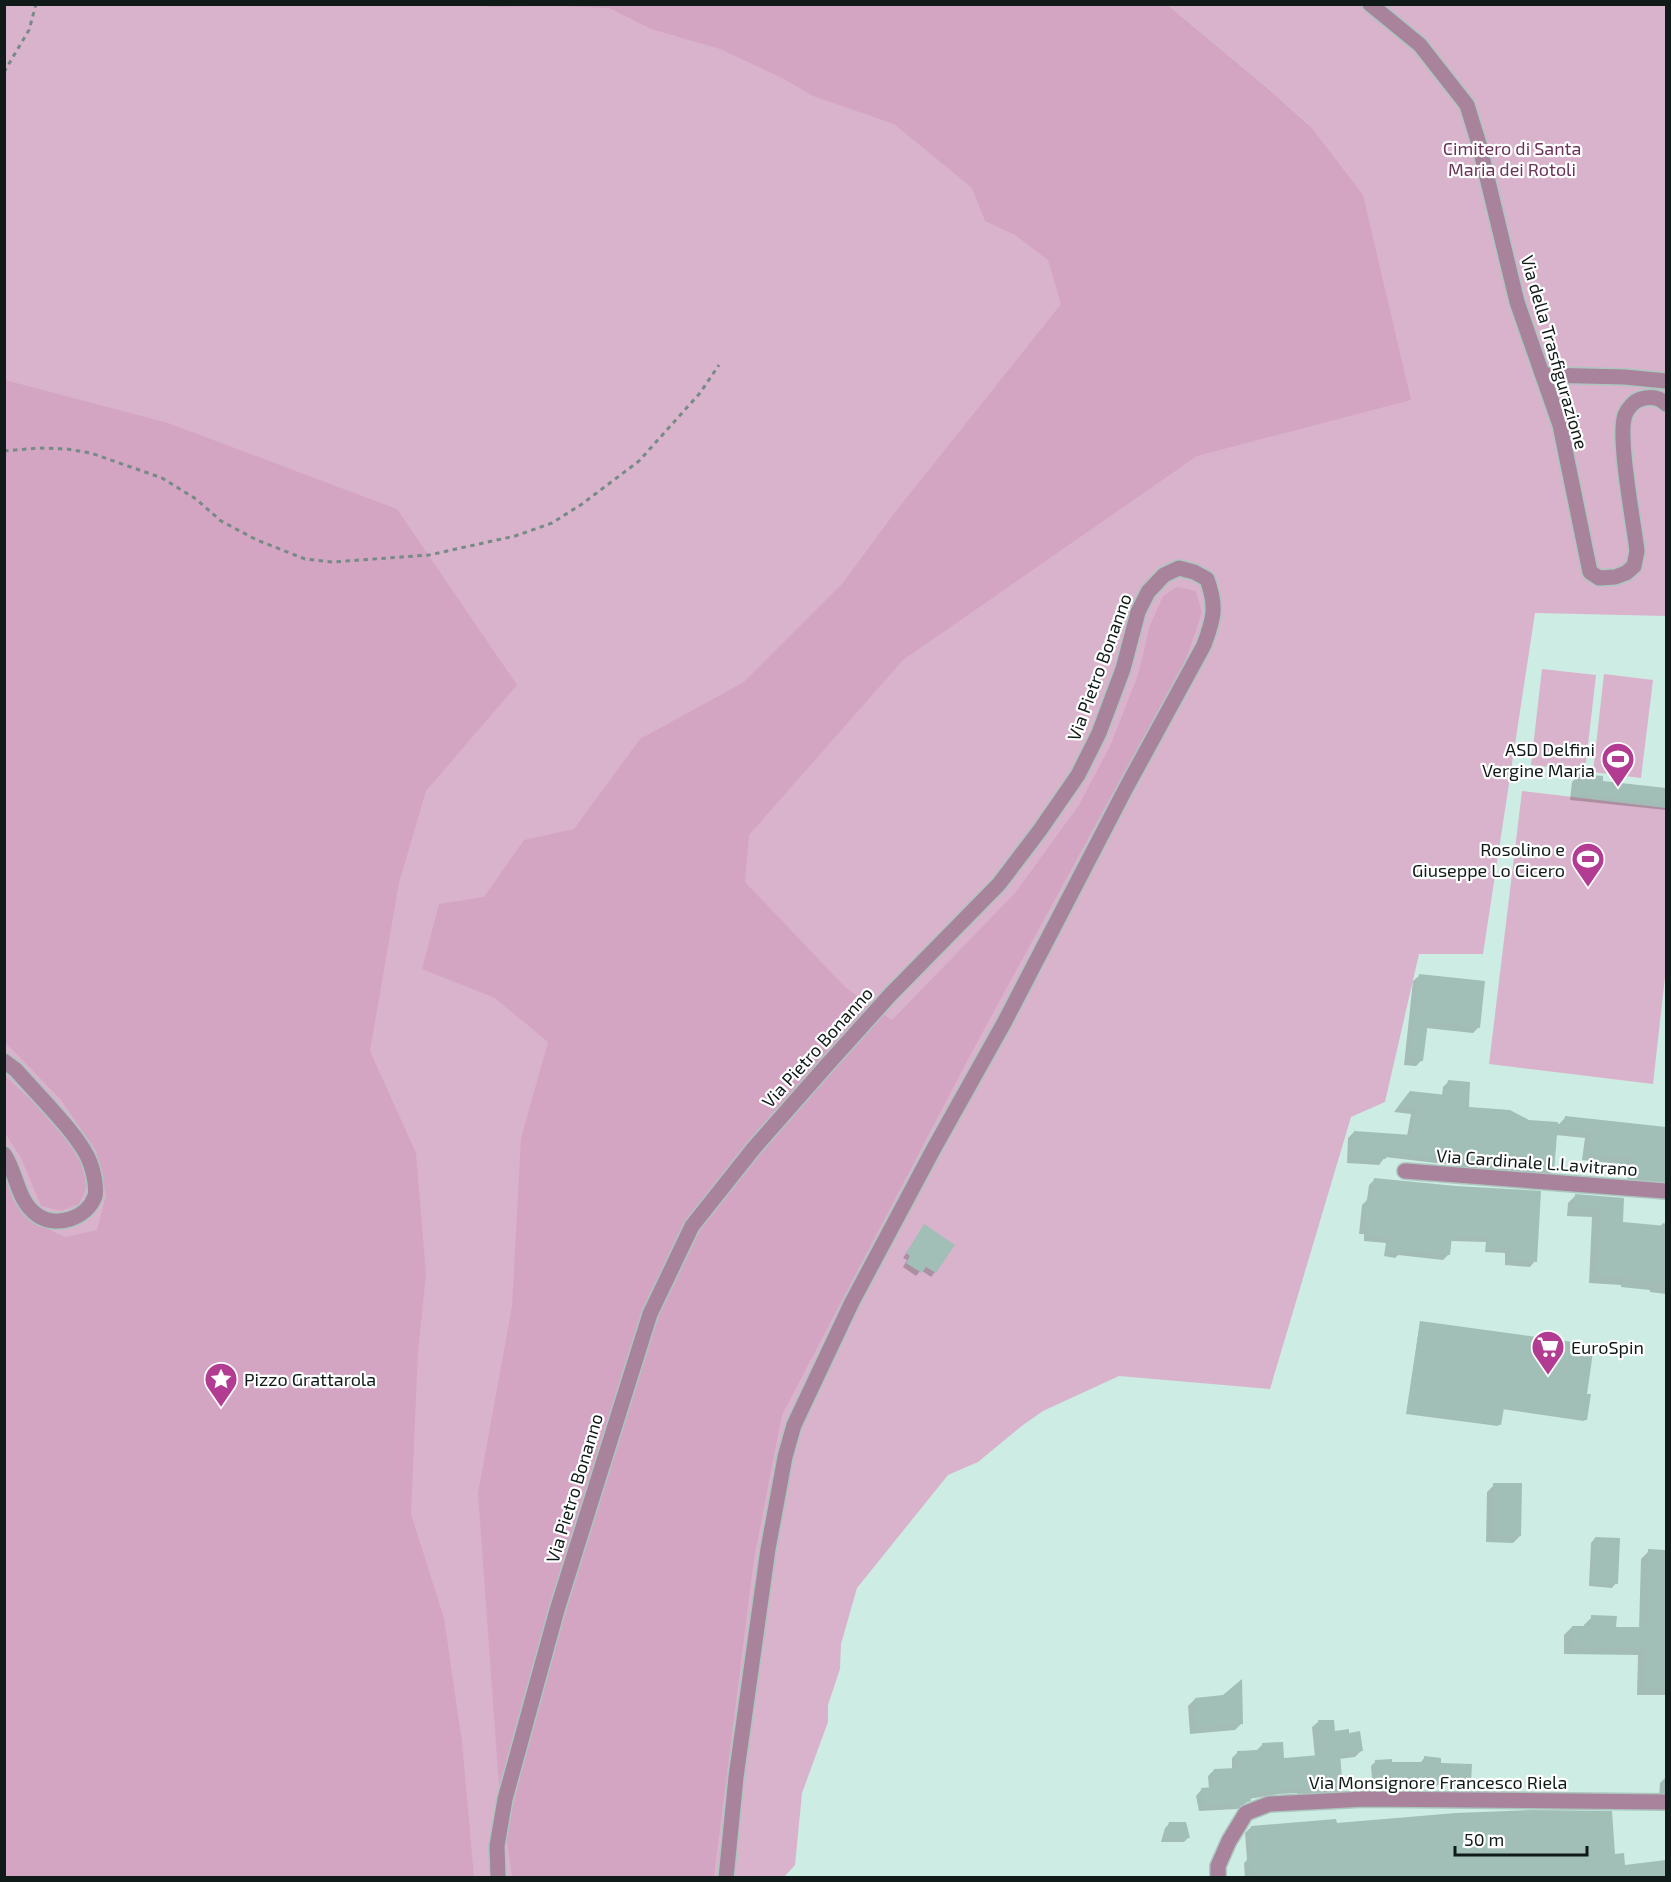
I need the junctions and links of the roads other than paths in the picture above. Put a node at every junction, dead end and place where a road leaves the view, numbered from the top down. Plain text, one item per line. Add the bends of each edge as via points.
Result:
1 (1370, 4) edge
2 (1543, 375) junction
3 (1666, 381) edge
4 (1666, 404) edge
5 (4, 1060) edge
6 (4, 1154) edge
7 (1405, 1171) dead end
8 (1666, 1191) edge
9 (1666, 1802) edge
10 (498, 1878) edge
11 (726, 1878) edge
12 (1218, 1878) edge

1 - 2 street, Via della Trasfigurazione via 1420,45 1467,105 1517,302
2 - 3 street
2 - 4 street, Via della Trasfigurazione via 1560,425 1590,572 1599,578 1626,573 1634,566 1637,551 1623,436 1625,416 1635,401 1648,397 1660,398
5 - 6 street via 89,1159 95,1195 85,1212 70,1220 38,1216 24,1202
7 - 8 street, Via Cardinale L.Lavitrano
9 - 12 street, Via Monsignore Francesco Riela via 1365,1799 1269,1804 1246,1813 1218,1866
10 - 11 street, Via Pietro Bonanno via 497,1846 505,1800 557,1610 650,1314 692,1226 754,1148 866,1021 999,884 1078,775 1124,669 1138,612 1148,592 1164,575 1179,568 1194,572 1208,579 1214,597 1213,621 1204,645 1005,1023 852,1302 794,1425 768,1549

